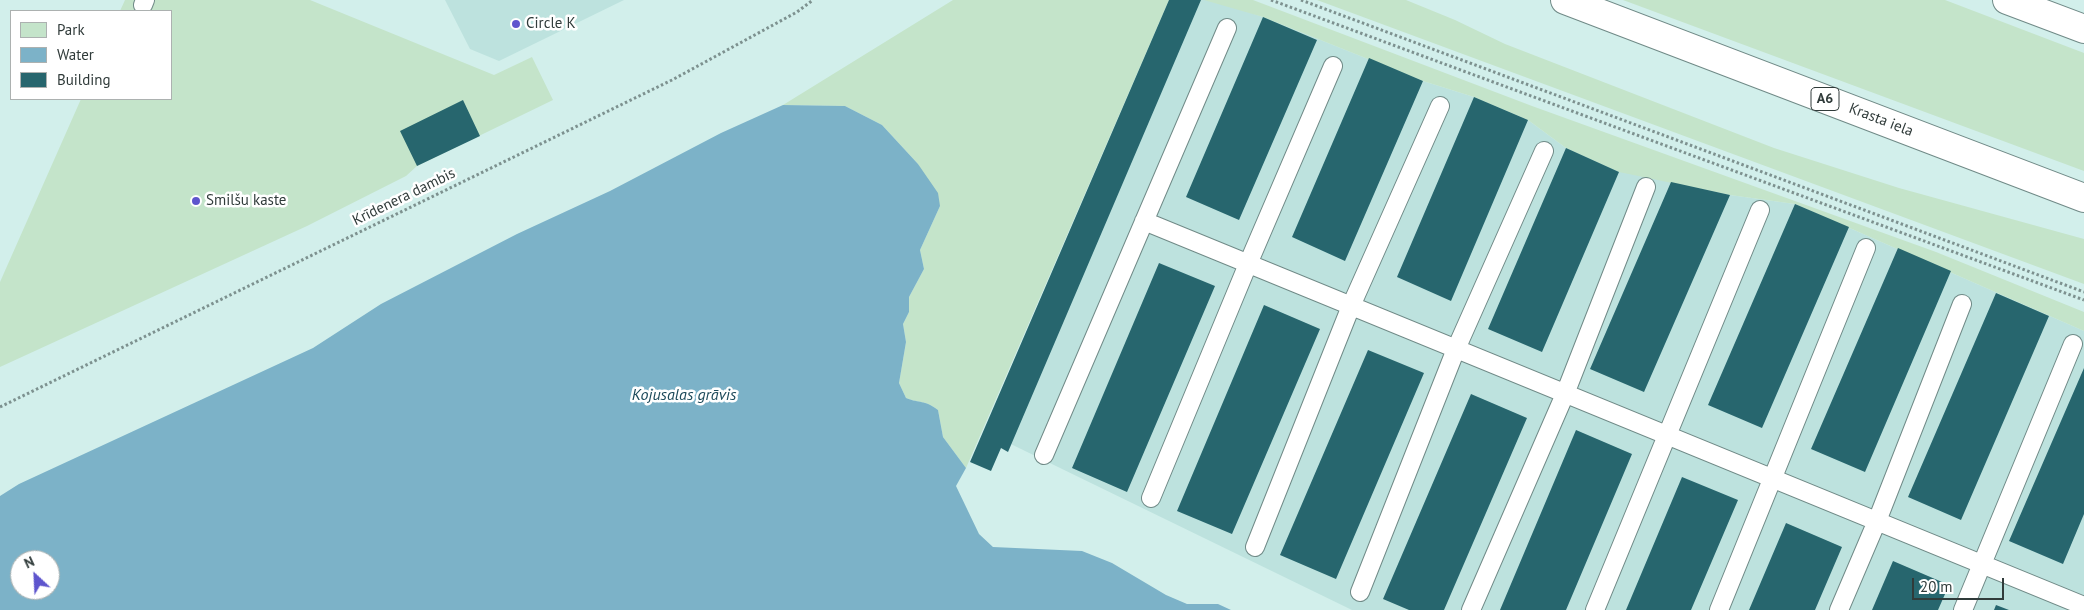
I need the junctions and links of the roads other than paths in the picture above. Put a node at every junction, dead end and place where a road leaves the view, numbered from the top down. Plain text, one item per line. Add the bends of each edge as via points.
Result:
1 (1565, 0) edge
2 (2007, 0) edge
3 (1227, 28) dead end
4 (2084, 29) edge
5 (1333, 66) dead end
6 (1440, 106) dead end
7 (1544, 151) dead end
8 (1646, 187) dead end
9 (2084, 198) edge
10 (1760, 210) dead end
11 (1144, 221) junction
12 (1866, 248) dead end
13 (1248, 264) junction
14 (1962, 304) dead end
15 (1350, 306) junction
16 (2073, 344) dead end
17 (1456, 349) junction
18 (1565, 394) junction
19 (1666, 435) junction
20 (1044, 455) dead end
21 (1772, 478) junction
22 (1151, 498) dead end
23 (1877, 521) junction
24 (1255, 547) dead end
25 (1982, 564) junction
26 (1360, 592) dead end
27 (2084, 606) edge
28 (1471, 610) edge
29 (1595, 610) edge
30 (1719, 610) edge
31 (1839, 610) edge
32 (1963, 610) edge

1 - 9 highway, Krasta iela / A6
2 - 4 highway
3 - 11 lane
5 - 13 lane
6 - 15 lane
7 - 17 lane
8 - 18 lane
10 - 19 lane
11 - 13 lane
11 - 20 lane
12 - 21 lane
13 - 15 lane
13 - 22 lane
14 - 23 lane
15 - 17 lane
15 - 24 lane
16 - 25 lane
17 - 18 lane
17 - 26 lane
18 - 19 lane
18 - 28 lane
19 - 21 lane
19 - 29 lane
21 - 23 lane
21 - 30 lane
23 - 25 lane
23 - 31 lane
25 - 27 lane
25 - 32 lane

